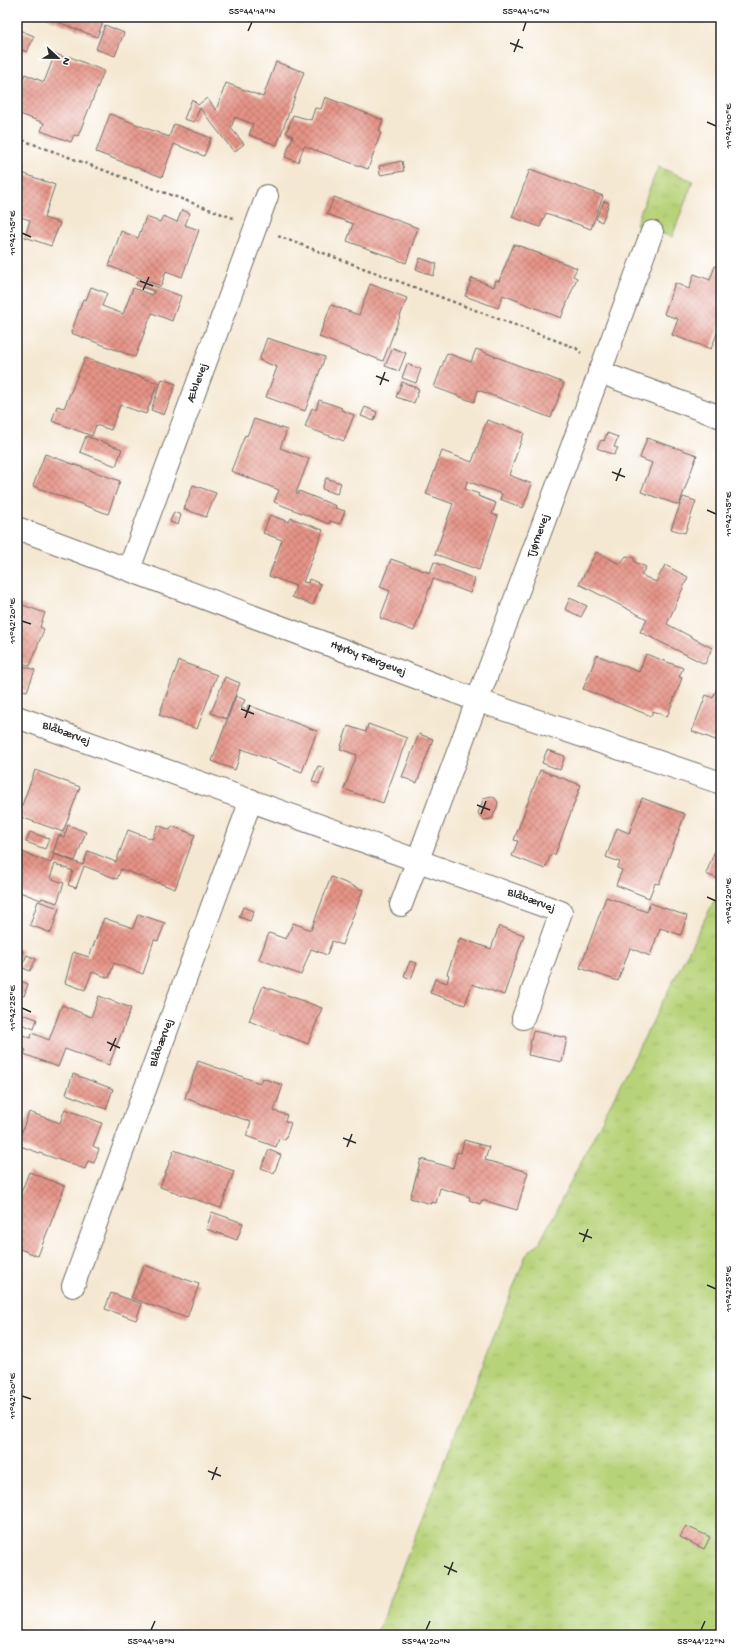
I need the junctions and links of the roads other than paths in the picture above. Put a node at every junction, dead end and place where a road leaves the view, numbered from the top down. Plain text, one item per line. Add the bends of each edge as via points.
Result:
1 (267, 196) dead end
2 (652, 232) dead end
3 (599, 372) junction
4 (721, 417) edge
5 (17, 528) edge
6 (128, 569) junction
7 (479, 701) junction
8 (17, 717) edge
9 (721, 783) edge
10 (250, 800) junction
11 (418, 861) junction
12 (401, 905) dead end
13 (522, 1018) dead end
14 (73, 1286) dead end

1 - 6 street, Æblevej
2 - 3 street, Tjørnevej
3 - 4 street
3 - 7 street, Tjørnevej
5 - 6 street, Hørby Færgevej
6 - 7 street, Hørby Færgevej
7 - 9 street, Hørby Færgevej
7 - 11 street
8 - 10 street, Blåbærvej
10 - 11 street, Blåbærvej
10 - 14 street, Blåbærvej
11 - 12 street
11 - 13 street, Blåbærvej via 561,912

